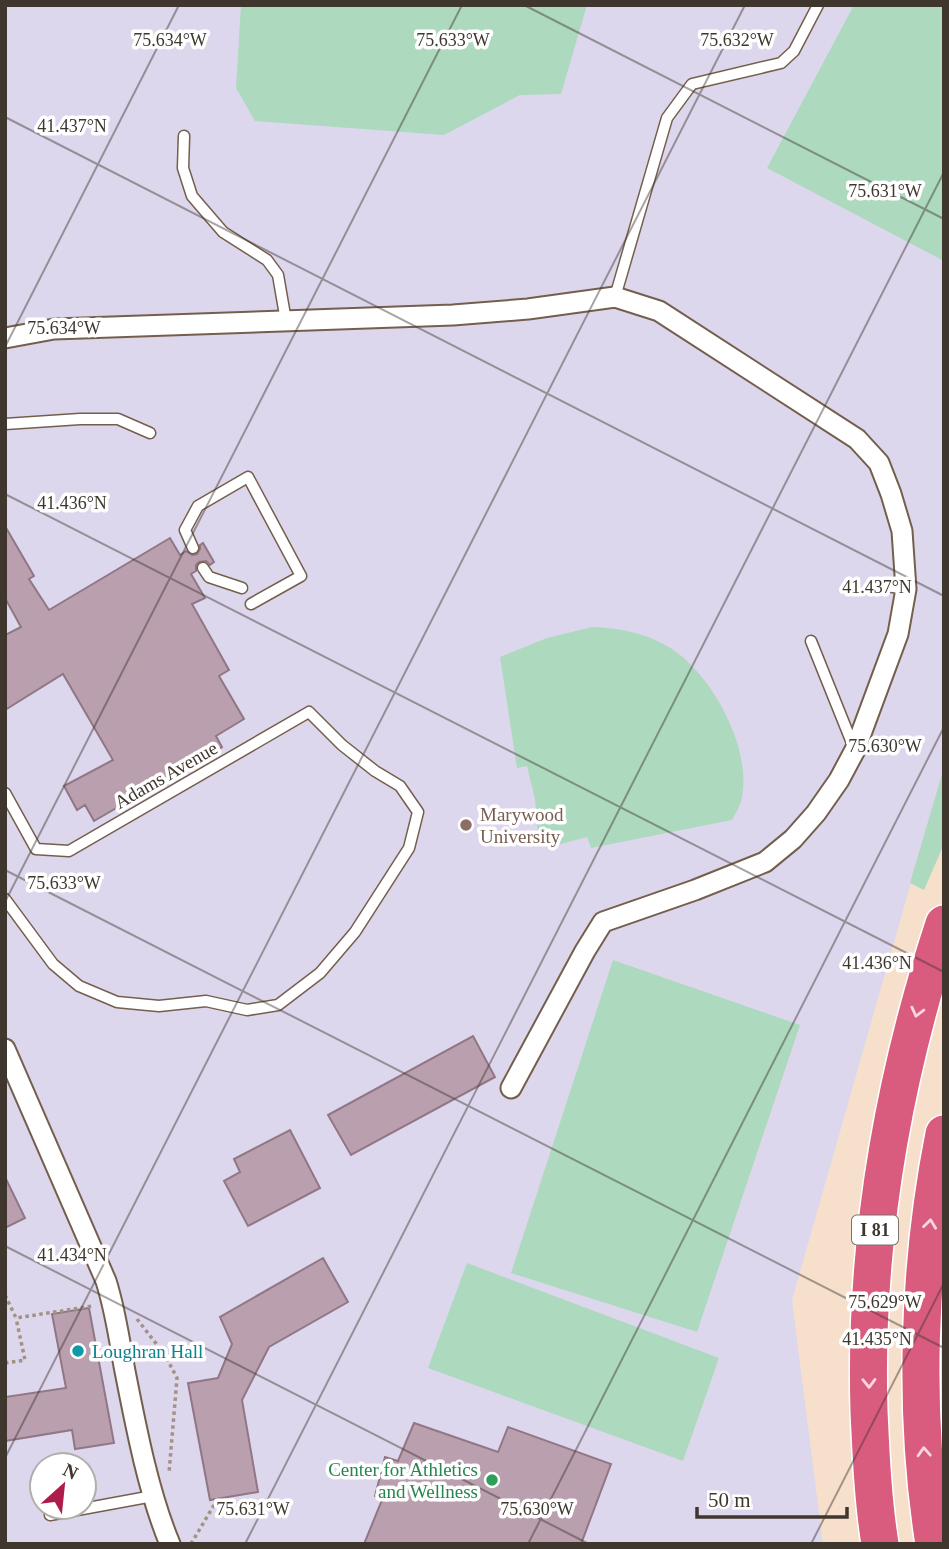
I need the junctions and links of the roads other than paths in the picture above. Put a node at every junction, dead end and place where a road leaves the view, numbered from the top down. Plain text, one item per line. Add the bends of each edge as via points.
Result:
1 (818, 5) edge
2 (184, 136) dead end
3 (615, 297) junction
4 (286, 321) junction
5 (5, 338) edge
6 (5, 424) edge
7 (150, 433) dead end
8 (193, 548) dead end
9 (204, 568) dead end
10 (874, 584) dead end
11 (242, 588) dead end
12 (906, 589) junction
13 (251, 604) dead end
14 (811, 641) dead end
15 (855, 750) junction
16 (5, 793) edge
17 (5, 899) edge
18 (944, 924) edge
19 (5, 1049) edge
20 (512, 1088) dead end
21 (944, 1133) edge
22 (153, 1496) junction
23 (98, 1506) edge
24 (170, 1544) edge
25 (880, 1544) edge
26 (934, 1544) edge

1 - 3 lane via 794,51 781,63 692,84 667,118
2 - 4 lane via 183,167 192,196 223,232 267,260 278,275
3 - 4 street via 453,315
3 - 12 street via 659,311 857,439 880,463 891,494 902,531
4 - 5 street via 54,329
6 - 7 lane via 118,419
8 - 13 lane via 185,530 198,506 248,477 301,576
9 - 11 lane via 209,577
10 - 12 lane
12 - 15 street via 898,634
14 - 15 lane
15 - 20 street via 816,813 765,862 603,922
16 - 17 lane, Adams Avenue via 36,849 69,850 309,712 342,745 400,786 418,812 409,848 355,932 320,973 278,1005 247,1010 206,1001 159,1006 117,1002 79,986 53,964
18 -> 25 highway, I 81 via 901,1073 876,1226 869,1381
19 - 22 street via 106,1281
26 -> 21 highway via 924,1458 923,1303
22 - 23 lane
22 - 24 street

